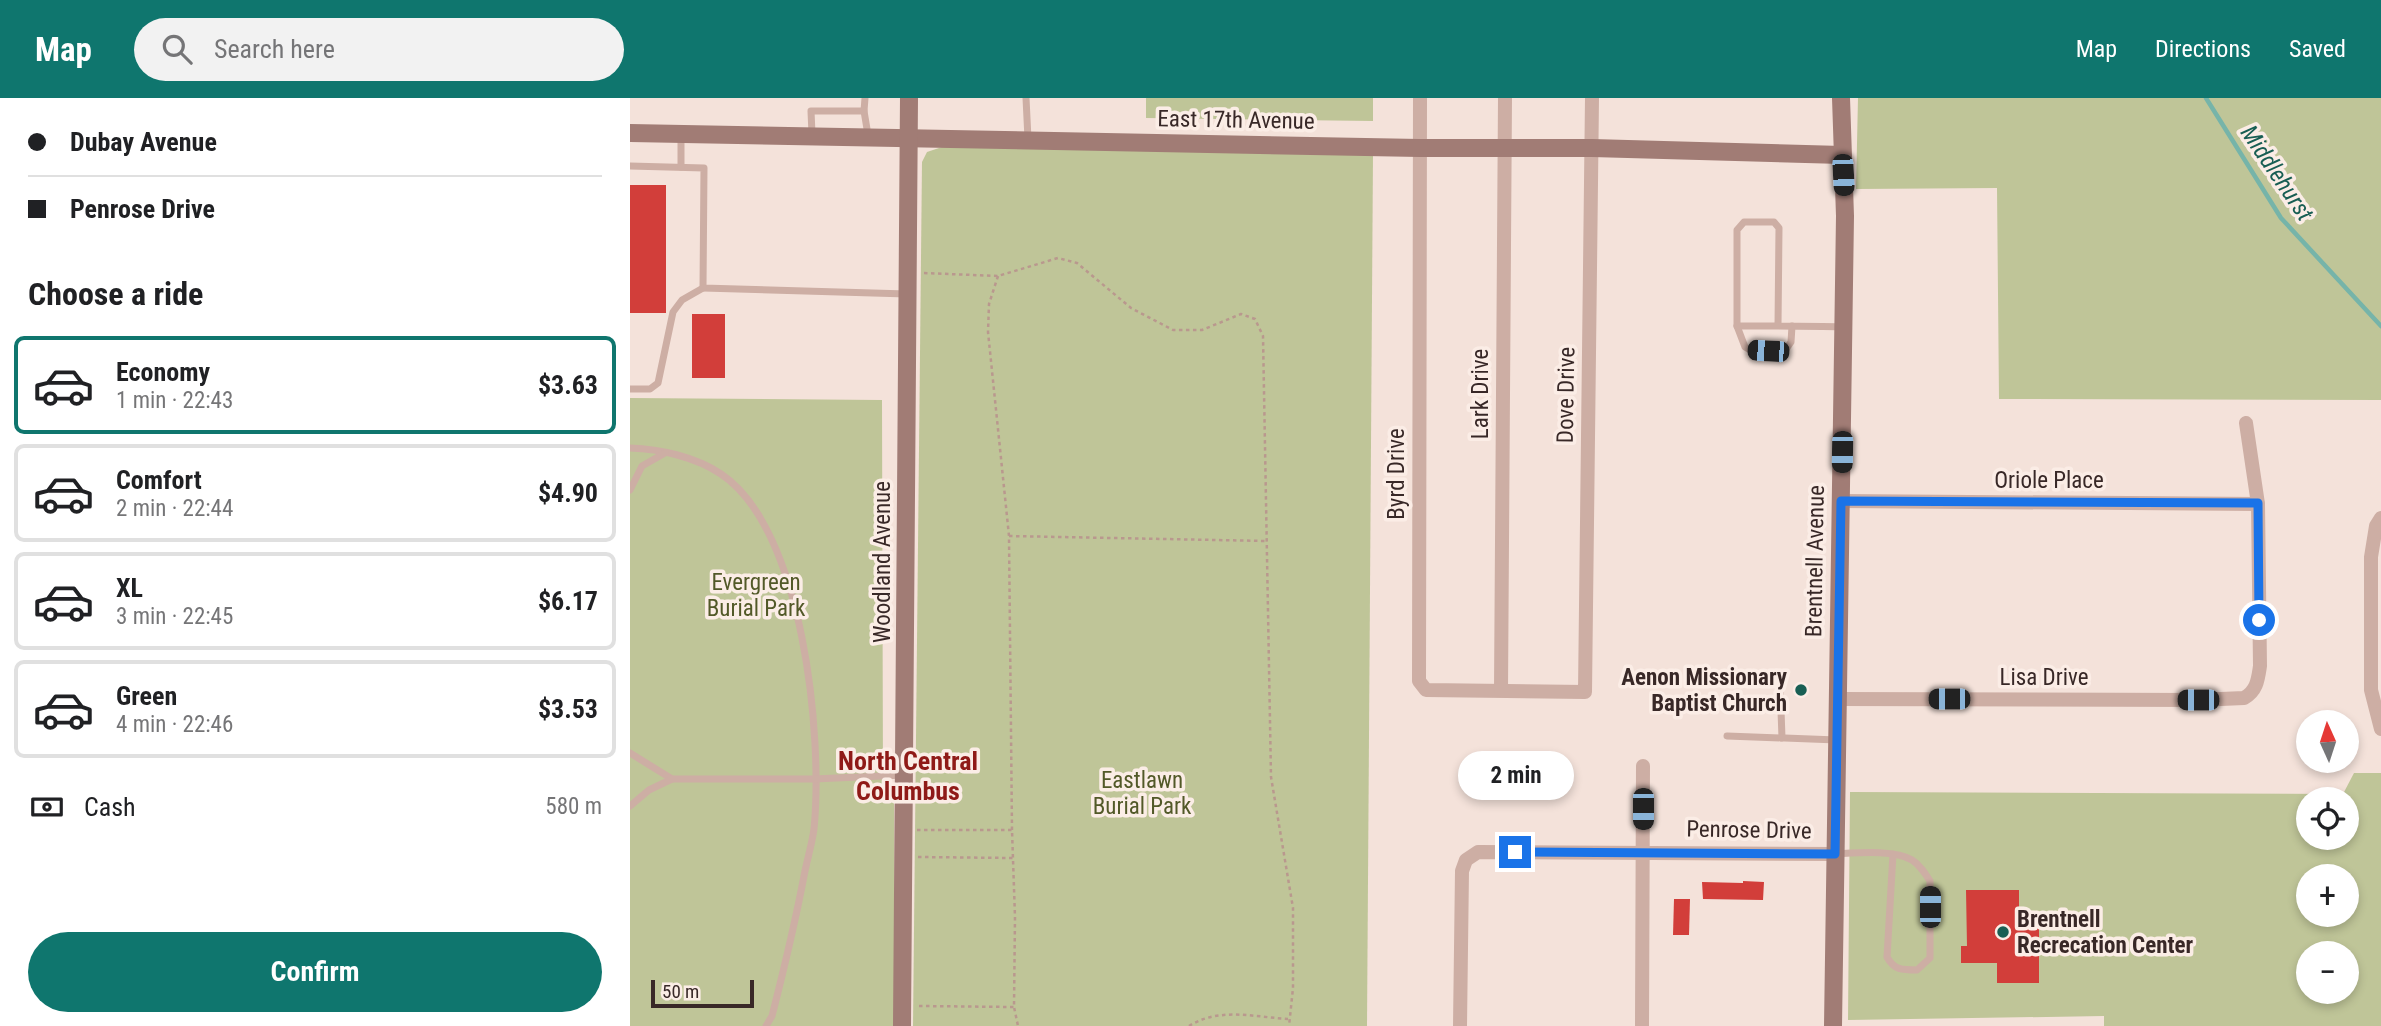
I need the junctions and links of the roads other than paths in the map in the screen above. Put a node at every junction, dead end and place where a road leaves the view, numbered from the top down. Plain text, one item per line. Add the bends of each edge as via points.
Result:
1 (865, 98) edge
2 (909, 98) edge
3 (1026, 98) edge
4 (1420, 98) edge
5 (1505, 98) edge
6 (1592, 98) edge
7 (1841, 98) edge
8 (864, 111) junction
9 (630, 133) edge
10 (681, 135) junction
11 (812, 138) junction
12 (868, 138) junction
13 (910, 138) junction
14 (1028, 141) junction
15 (1420, 148) junction
16 (1592, 148) junction
17 (1504, 149) junction
18 (1842, 155) junction
19 (630, 166) edge
20 (681, 167) junction
21 (703, 288) junction
22 (908, 294) junction
23 (1737, 326) junction
24 (1778, 326) junction
25 (1792, 326) junction
26 (1843, 327) junction
27 (630, 389) edge
28 (2246, 423) dead end
29 (630, 448) edge
30 (665, 453) junction
31 (630, 490) edge
32 (1841, 501) junction
33 (2258, 503) junction
34 (2381, 518) edge
35 (1780, 683) dead end
36 (1501, 690) junction
37 (1585, 692) joint
38 (1838, 699) junction
39 (2381, 729) edge
40 (1727, 736) dead end
41 (1782, 738) junction
42 (1837, 740) junction
43 (630, 753) edge
44 (1643, 766) dead end
45 (904, 775) junction
46 (672, 779) junction
47 (814, 779) junction
48 (630, 806) edge
49 (1643, 852) junction
50 (1835, 854) junction
51 (1893, 854) junction
52 (766, 1026) edge
53 (902, 1026) edge
54 (1460, 1026) edge
55 (1642, 1026) edge
56 (1833, 1026) edge

1 - 8 lane
2 - 13 street, Woodland Avenue
3 - 14 lane
4 - 15 street, Byrd Drive
5 - 17 street, Lark Drive
6 - 16 street, Dove Drive
7 - 18 street, Brentnell Avenue
8 - 11 lane via 811,111
8 - 12 lane
9 - 10 street, East 17th Avenue
10 - 11 street, East 17th Avenue
10 - 20 lane
11 - 12 street, East 17th Avenue
12 - 13 street, East 17th Avenue
13 - 14 street, East 17th Avenue
13 - 22 street, Woodland Avenue
14 - 15 street, East 17th Avenue
15 - 17 street, East 17th Avenue
15 - 36 street, Byrd Drive via 1419,681 1426,690
16 - 17 street, East 17th Avenue
16 - 18 street, East 17th Avenue
16 - 37 street, Dove Drive
17 - 36 street, Lark Drive
18 - 26 street, Brentnell Avenue
19 - 20 lane
20 - 21 lane via 700,167 705,172
21 - 22 lane
21 - 27 lane via 682,300 673,312 658,383 650,389
22 - 45 street, Woodland Avenue
23 - 24 lane
23 - 24 lane via 1737,230 1744,222 1774,222 1779,228
23 - 25 lane via 1742,342 1752,351 1784,352 1791,342
24 - 25 lane
25 - 26 lane
26 - 32 street, Brentnell Avenue
28 - 33 street
29 - 30 lane
30 - 31 lane via 642,466
30 - 47 lane via 722,474 752,504 778,548 805,653
32 - 33 street, Oriole Place
32 - 38 street, Brentnell Avenue
33 - 38 street, Lisa Drive via 2260,666 2258,681 2244,698
34 - 39 street via 2371,570 2371,691
35 - 41 lane
36 - 37 street, Byrd Drive
38 - 42 street, Brentnell Avenue
40 - 41 lane
41 - 42 lane
42 - 50 street, Brentnell Avenue
43 - 46 lane
44 - 49 street
45 - 47 lane
45 - 53 street, Woodland Avenue
46 - 47 lane
46 - 48 lane
47 - 52 lane via 814,829 794,930
49 - 50 street, Penrose Drive
49 - 54 street, Penrose Drive via 1492,851 1478,852 1466,860 1462,872
49 - 55 street
50 - 51 lane
50 - 56 street, Brentnell Avenue
51 - 51 lane via 1911,859 1930,881 1930,958 1917,970 1899,970 1886,957

